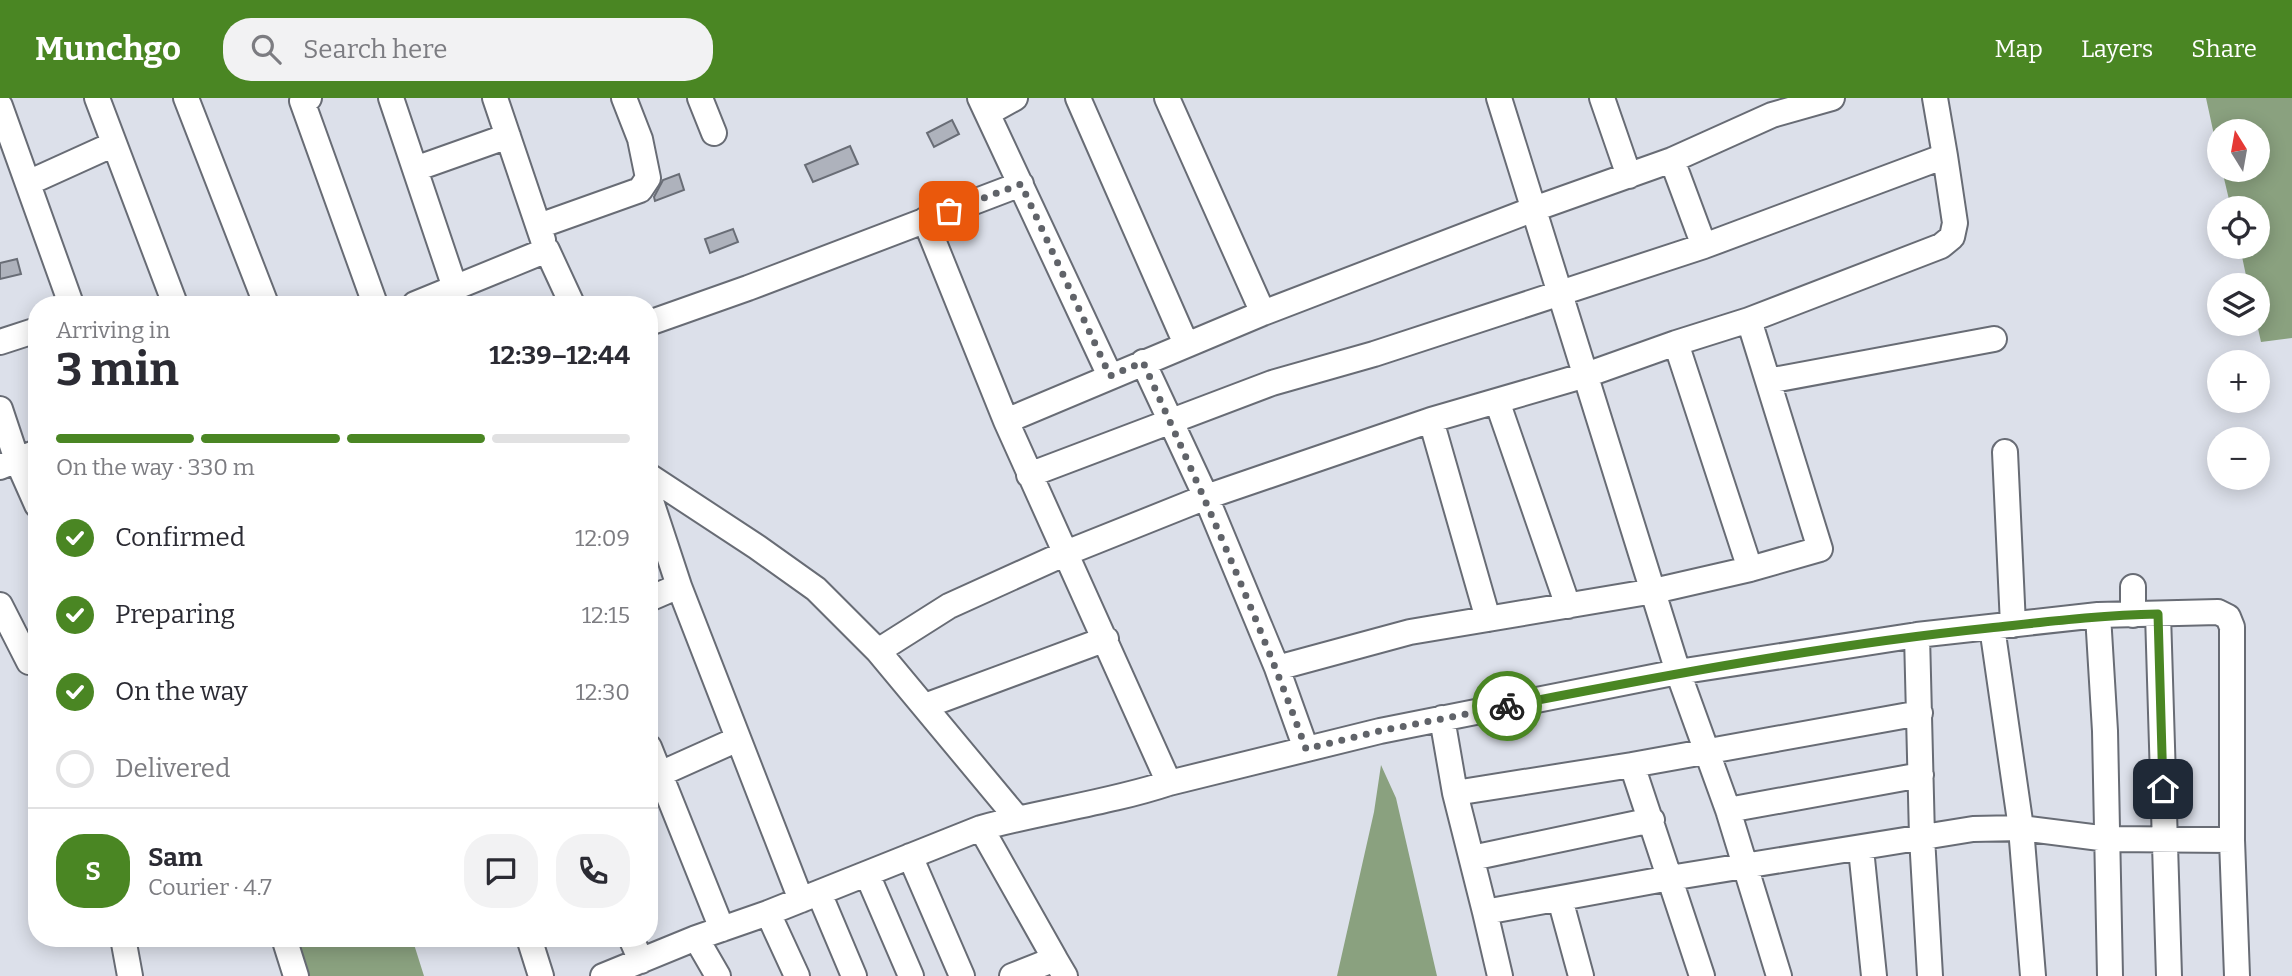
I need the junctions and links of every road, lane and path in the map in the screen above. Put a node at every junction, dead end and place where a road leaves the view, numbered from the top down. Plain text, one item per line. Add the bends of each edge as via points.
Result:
1 (97, 98) edge
2 (186, 98) edge
3 (391, 98) edge
4 (495, 98) edge
5 (624, 98) edge
6 (700, 98) edge
7 (1015, 98) edge
8 (1078, 98) edge
9 (1167, 98) edge
10 (1499, 98) edge
11 (1602, 98) edge
12 (1832, 98) edge
13 (1935, 98) edge
14 (304, 99) edge
15 (984, 105) edge
16 (0, 106) edge
17 (1769, 107) edge
18 (713, 133) dead end
19 (508, 136) junction
20 (114, 144) junction
21 (1945, 156) junction
22 (1672, 160) junction
23 (415, 169) junction
24 (1629, 176) junction
25 (28, 183) junction
26 (1021, 184) junction
27 (1534, 209) junction
28 (925, 220) junction
29 (539, 226) junction
30 (1704, 246) junction
31 (547, 250) junction
32 (455, 288) junction
33 (1561, 291) junction
34 (68, 296) edge
35 (172, 296) edge
36 (263, 296) edge
37 (372, 296) edge
38 (435, 296) edge
39 (568, 296) edge
40 (1263, 313) junction
41 (658, 320) edge
42 (1749, 320) junction
43 (28, 333) edge
44 (1994, 339) dead end
45 (0, 342) edge
46 (1675, 343) junction
47 (1186, 344) junction
48 (1143, 362) junction
49 (1586, 375) junction
50 (1110, 376) junction
51 (1768, 381) junction
52 (1497, 401) junction
53 (0, 409) edge
54 (1431, 420) junction
55 (1006, 421) junction
56 (1170, 421) junction
57 (2005, 452) dead end
58 (18, 460) edge
59 (1029, 475) junction
60 (658, 482) edge
61 (28, 484) edge
62 (1206, 497) junction
63 (658, 522) edge
64 (1066, 553) junction
65 (1750, 569) junction
66 (679, 586) junction
67 (2133, 586) dead end
68 (1654, 591) junction
69 (658, 595) edge
70 (0, 605) edge
71 (1568, 606) junction
72 (2158, 614) junction
73 (2098, 615) junction
74 (2133, 615) junction
75 (1488, 619) junction
76 (2003, 626) junction
77 (1917, 635) junction
78 (1106, 639) junction
79 (878, 651) junction
80 (28, 655) edge
81 (1277, 668) junction
82 (1678, 672) junction
83 (925, 706) junction
84 (1920, 713) junction
85 (1442, 718) junction
86 (738, 738) junction
87 (1306, 749) junction
88 (1707, 752) junction
89 (1632, 765) junction
90 (1921, 775) junction
91 (1169, 783) junction
92 (658, 786) edge
93 (1455, 793) junction
94 (1728, 810) junction
95 (1017, 818) junction
96 (1653, 820) junction
97 (981, 828) junction
98 (2021, 828) junction
99 (1922, 837) junction
100 (2164, 838) junction
101 (2108, 839) junction
102 (2232, 840) junction
103 (1861, 849) junction
104 (910, 856) junction
105 (1472, 858) junction
106 (1746, 866) junction
107 (867, 874) junction
108 (1670, 878) junction
109 (810, 897) junction
110 (1560, 900) junction
111 (1485, 912) junction
112 (768, 914) junction
113 (723, 929) junction
114 (696, 938) junction
115 (658, 945) edge
116 (125, 947) edge
117 (287, 947) edge
118 (532, 947) edge
119 (636, 949) edge
120 (1060, 967) edge
121 (130, 976) edge
122 (296, 976) edge
123 (541, 976) edge
124 (603, 976) edge
125 (718, 976) edge
126 (797, 976) edge
127 (855, 976) edge
128 (911, 976) edge
129 (962, 976) edge
130 (1012, 976) edge
131 (1500, 976) edge
132 (1581, 976) edge
133 (1702, 976) edge
134 (1779, 976) edge
135 (1874, 976) edge
136 (1930, 976) edge
137 (2033, 976) edge
138 (2110, 976) edge
139 (2169, 976) edge
140 (2237, 976) edge

1 - 20 street
2 - 36 street
3 - 23 street
4 - 19 street
5 - 29 street via 640,139 647,181 640,190
6 - 18 street
7 - 15 street
8 - 47 street
9 - 40 street
10 - 27 street
11 - 24 street
12 - 17 street
13 - 21 street
14 - 37 street
15 - 26 street
16 - 25 street
17 - 22 street
19 - 23 street
19 - 29 street
20 - 25 street
20 - 35 street
21 - 30 street
21 - 42 street via 1955,223 1952,237 1941,246
22 - 24 street
22 - 30 street
23 - 32 street
24 - 27 street
25 - 34 street
26 - 28 street
26 - 50 street
27 - 33 street
27 - 40 street
28 - 41 street
28 - 55 street
29 - 31 street
30 - 33 street
31 - 32 street
31 - 39 street
32 - 38 street
33 - 49 street
33 - 56 street via 1272,383
40 - 47 street
42 - 46 street
42 - 51 street
43 - 45 street
44 - 51 street
46 - 49 street
46 - 65 street
47 - 48 street
48 - 50 street
48 - 56 street
49 - 52 street
49 - 68 street
50 - 55 street
51 - 65 street via 1820,549
52 - 54 street
52 - 71 street
53 - 58 street
54 - 62 street
54 - 75 street
55 - 59 street
56 - 59 street
56 - 62 street
57 - 76 street
58 - 61 street
59 - 64 street
60 - 79 street via 816,589
62 - 64 street
62 - 81 street
63 - 66 street
64 - 78 street
64 - 79 street via 948,606
65 - 68 street
66 - 69 street
66 - 86 street
67 - 74 street
68 - 71 street
68 - 82 street
70 - 80 street
71 - 75 street
72 - 74 street
72 - 100 street
72 - 102 street via 2218,612 2228,617 2232,627
73 - 74 street
73 - 76 street
73 - 101 street
75 - 81 street via 1410,632
76 - 77 street
76 - 98 street
77 - 82 street
77 - 84 street
78 - 83 street
78 - 91 street
79 - 83 street
81 - 87 street
82 - 85 street
82 - 88 street
83 - 95 street
84 - 88 street
84 - 90 street
85 - 87 street
85 - 93 street
86 - 92 street
86 - 109 street
87 - 91 street
88 - 89 street
88 - 94 street
89 - 93 street
89 - 96 street
90 - 94 street
90 - 99 street
91 - 95 street
92 - 113 street
93 - 105 street
94 - 106 street
95 - 97 street
96 - 105 street
96 - 108 street
97 - 104 street
97 - 120 street
98 - 99 street
98 - 101 street
98 - 137 street
99 - 103 street
99 - 136 street
100 - 101 street
100 - 102 street
100 - 139 street
101 - 138 street
102 - 140 street
103 - 106 street
103 - 135 street
104 - 107 street
104 - 129 street
105 - 111 street
106 - 108 street
106 - 134 street
107 - 109 street
107 - 128 street
108 - 110 street
108 - 133 street
109 - 112 street
109 - 127 street
110 - 111 street
110 - 132 street
111 - 131 street
112 - 113 street
112 - 126 street
113 - 114 street
114 - 115 street
114 - 125 street
116 - 121 street
117 - 122 street
118 - 123 street
119 - 124 street
120 - 130 street

